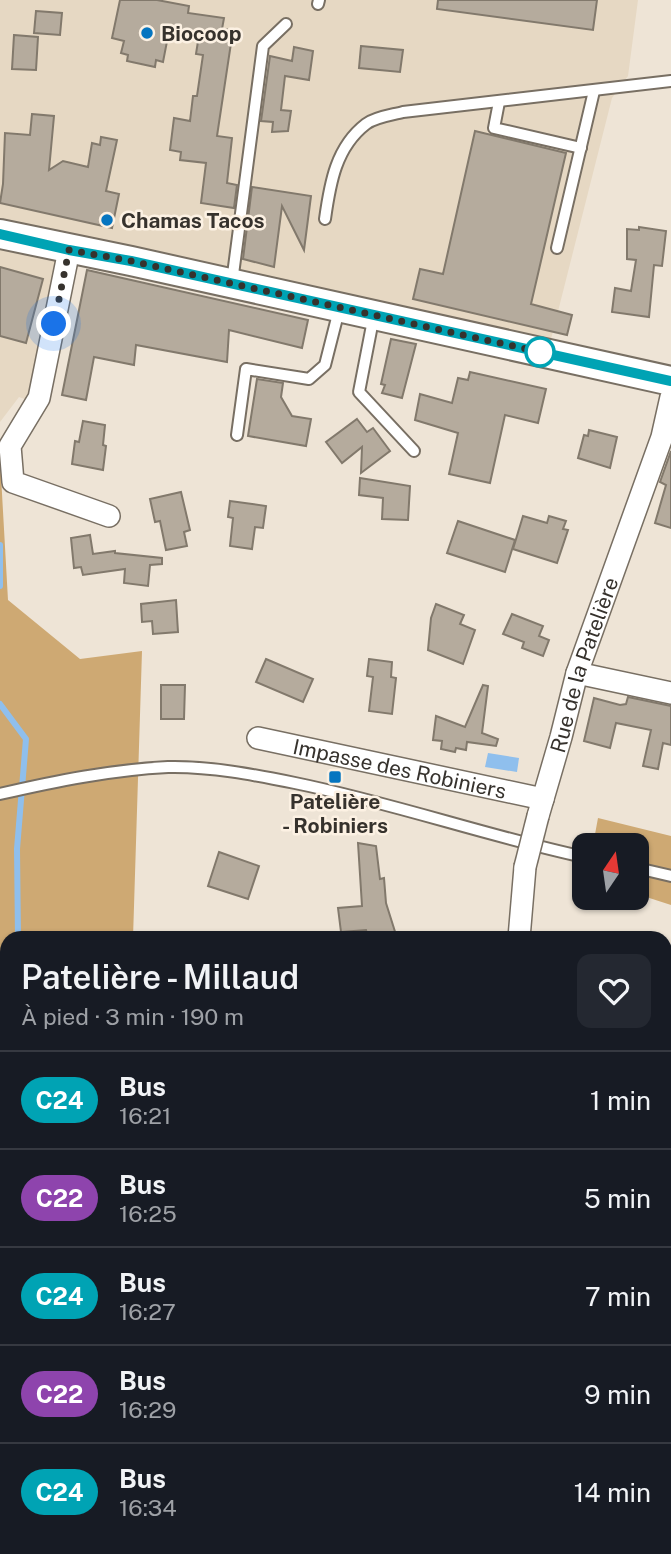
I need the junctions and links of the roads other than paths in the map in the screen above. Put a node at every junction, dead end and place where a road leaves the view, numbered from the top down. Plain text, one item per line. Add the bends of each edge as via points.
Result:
1 (286, 24) dead end
2 (671, 81) edge
3 (594, 92) junction
4 (499, 102) junction
5 (581, 148) junction
6 (325, 219) dead end
7 (0, 234) edge
8 (557, 248) dead end
9 (69, 250) junction
10 (232, 283) junction
11 (340, 307) junction
12 (374, 315) junction
13 (671, 381) edge
14 (671, 397) edge
15 (236, 435) dead end
16 (414, 451) dead end
17 (109, 516) dead end
18 (578, 673) junction
19 (671, 693) edge
20 (258, 738) dead end
21 (0, 794) edge
22 (540, 808) junction
23 (572, 854) edge
24 (649, 871) edge
25 (671, 876) edge
26 (520, 931) edge

1 - 10 lane via 263,46
2 - 3 lane
3 - 4 lane
3 - 5 lane
4 - 5 lane via 494,128
4 - 6 lane via 403,111 367,123 343,150 330,178
5 - 8 lane
7 - 9 main road
9 - 10 main road
9 - 17 street via 39,398 10,446 13,482
10 - 11 main road
11 - 12 main road
11 - 15 lane via 325,365 309,379 246,369
12 - 13 main road
12 - 16 lane via 359,392
14 - 18 street, Rue de la Patelière via 662,437
18 - 19 street
18 - 22 street, Rue de la Patelière
20 - 22 street, Impasse des Robiniers
21 - 23 lane via 95,774 170,767 214,770 334,791
22 - 26 street, Rue de la Patelière, bridge via 525,867
24 - 25 lane

